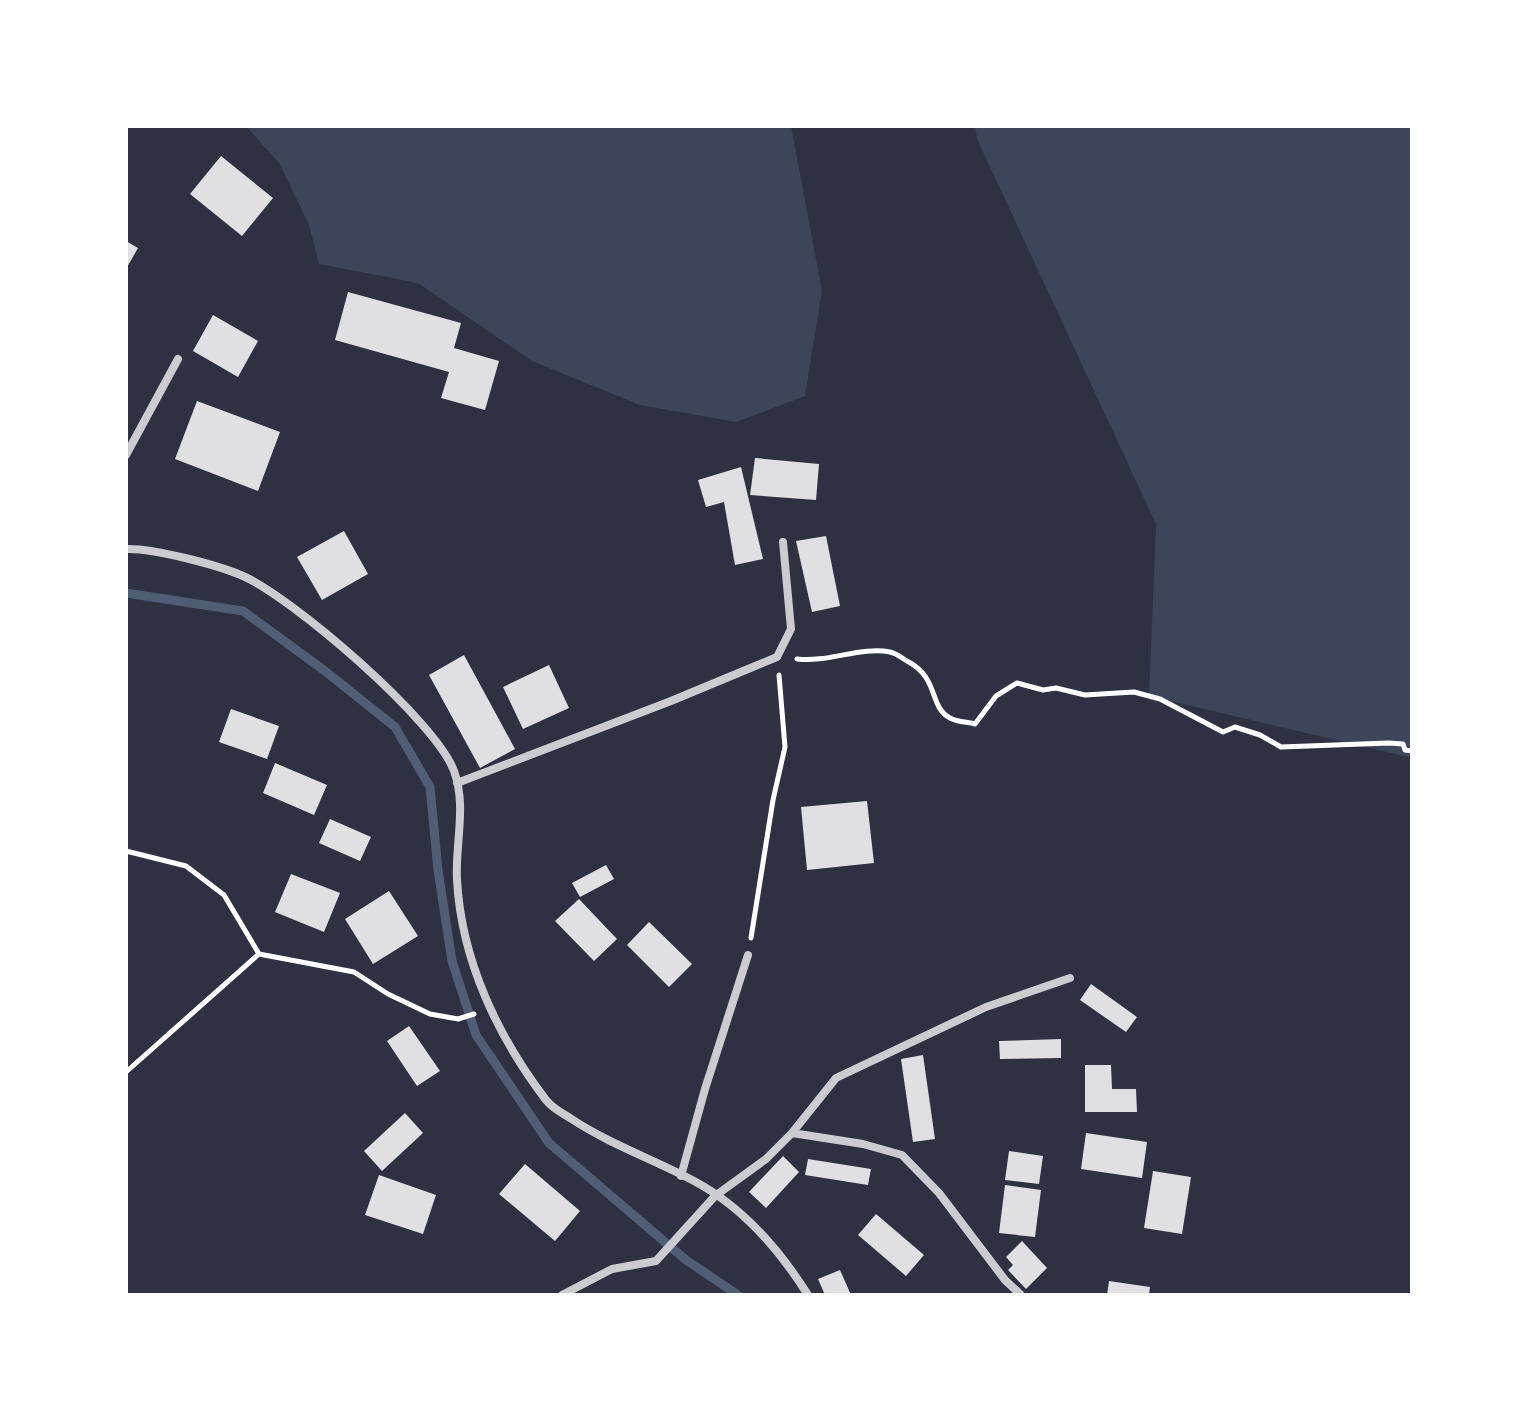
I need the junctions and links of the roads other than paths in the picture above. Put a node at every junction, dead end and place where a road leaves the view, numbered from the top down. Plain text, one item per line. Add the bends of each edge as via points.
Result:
1 (178, 359) dead end
2 (126, 455) edge
3 (783, 542) dead end
4 (126, 549) edge
5 (457, 783) junction
6 (748, 955) road end
7 (1070, 978) dead end
8 (792, 1133) junction
9 (681, 1176) junction
10 (715, 1196) junction
11 (562, 1295) edge
12 (808, 1295) edge
13 (1021, 1295) edge

1 - 2 street
3 - 5 street via 791,629 777,657
4 - 5 street via 173,555 243,576 291,605 351,654 436,739
5 - 9 street via 457,878 463,924 483,992 507,1044 549,1104
6 - 9 street
7 - 8 street via 986,1007 836,1078
8 - 10 street
8 - 13 street via 902,1155
9 - 10 street
10 - 11 street via 656,1261 612,1269
10 - 12 street via 747,1217 789,1264

